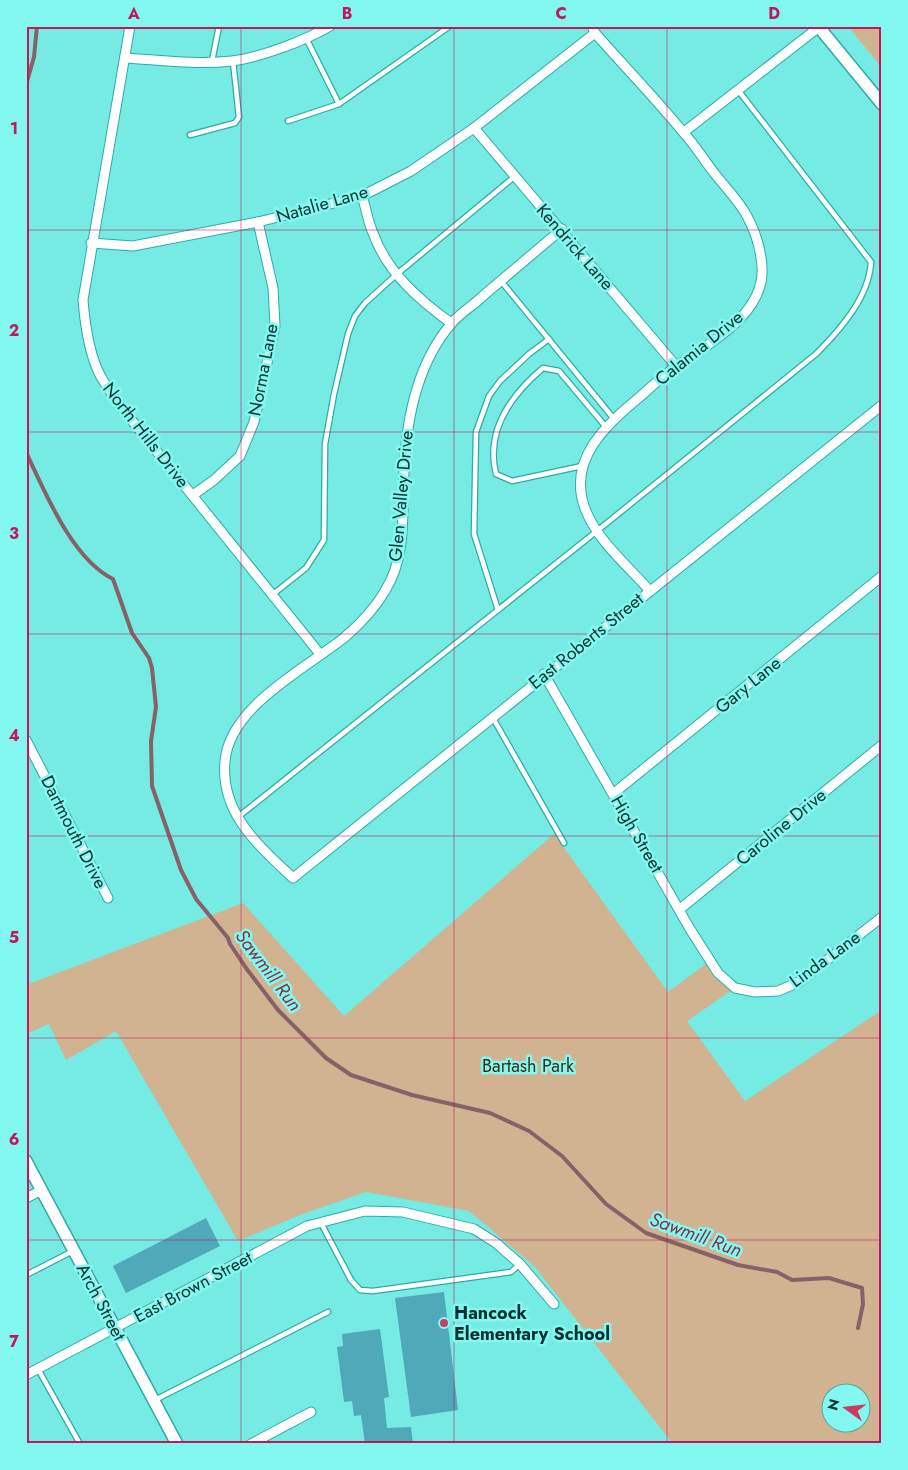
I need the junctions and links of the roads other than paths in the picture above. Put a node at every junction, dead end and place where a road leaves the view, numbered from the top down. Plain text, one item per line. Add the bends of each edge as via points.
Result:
1 (130, 26) edge
2 (219, 26) edge
3 (330, 26) edge
4 (450, 26) edge
5 (818, 26) edge
6 (594, 30) edge
7 (306, 38) junction
8 (125, 58) junction
9 (212, 61) junction
10 (233, 61) junction
11 (738, 90) junction
12 (339, 104) junction
13 (882, 104) edge
14 (288, 121) dead end
15 (474, 128) junction
16 (684, 132) junction
17 (190, 135) dead end
18 (514, 177) junction
19 (362, 196) junction
20 (258, 222) junction
21 (562, 229) junction
22 (92, 243) junction
23 (397, 274) junction
24 (501, 281) junction
25 (452, 324) junction
26 (549, 339) junction
27 (676, 366) junction
28 (881, 406) edge
29 (615, 419) junction
30 (606, 427) junction
31 (582, 466) junction
32 (193, 495) junction
33 (597, 531) junction
34 (882, 576) edge
35 (649, 590) junction
36 (272, 595) junction
37 (498, 610) junction
38 (320, 654) junction
39 (544, 674) junction
40 (492, 716) junction
41 (26, 740) edge
42 (882, 746) edge
43 (614, 793) junction
44 (237, 818) junction
45 (564, 843) dead end
46 (293, 878) joint
47 (108, 898) dead end
48 (680, 909) junction
49 (882, 916) edge
50 (735, 988) joint
51 (26, 1160) edge
52 (42, 1190) junction
53 (26, 1198) edge
54 (321, 1222) junction
55 (74, 1251) junction
56 (520, 1264) junction
57 (26, 1276) edge
58 (554, 1304) dead end
59 (328, 1312) dead end
60 (115, 1329) junction
61 (38, 1369) junction
62 (26, 1375) edge
63 (154, 1400) junction
64 (311, 1412) dead end
65 (80, 1444) edge
66 (177, 1444) edge
67 (251, 1444) edge

1 - 8 street, North Hills Drive
2 - 9 lane
3 - 7 street
4 - 12 lane
5 - 11 street
5 - 13 street
6 - 15 street, Natalie Lane
6 - 16 street, Calamia Drive
7 - 10 street
7 - 12 lane
8 - 9 street
8 - 22 street, North Hills Drive
9 - 10 street
10 - 17 lane via 239,118 235,123
11 - 16 street
11 - 33 lane via 871,262 870,277 847,319 816,354
12 - 14 lane
15 - 18 street, Kendrick Lane
15 - 19 street, Natalie Lane via 411,171
16 - 27 street, Calamia Drive via 746,215 756,236 762,268 760,284 741,317 723,334
18 - 21 street, Kendrick Lane
18 - 23 lane
19 - 20 street, Natalie Lane
19 - 23 street via 372,233
20 - 22 street, Natalie Lane via 134,246
20 - 32 street, Norma Lane via 273,288 274,326 254,422 240,456
21 - 24 street, Glen Valley Drive
21 - 27 street, Kendrick Lane
22 - 32 street, North Hills Drive via 83,300 85,324 100,376 121,407
23 - 25 street via 429,307
23 - 36 lane via 365,303 355,316 348,334 325,444 324,540 306,568
24 - 25 street, Glen Valley Drive
24 - 26 lane
25 - 38 street, Glen Valley Drive via 431,353 410,416 405,443 402,538 397,566 386,591 367,615 346,636
26 - 29 lane
26 - 37 lane via 500,381 489,396 476,432 474,534
27 - 29 street, Calamia Drive
28 - 35 street, East Roberts Street
29 - 30 street, Calamia Drive
30 - 31 street, Calamia Drive via 590,448
30 - 31 lane via 560,371 547,367 521,388 503,411 494,446 496,474 512,481
31 - 33 street, Calamia Drive via 581,495
32 - 36 street, North Hills Drive
33 - 35 street, Calamia Drive
33 - 37 lane
34 - 43 street, Gary Lane
35 - 39 street, East Roberts Street
36 - 38 street, North Hills Drive
37 - 44 lane
38 - 44 street, Glen Valley Drive via 247,712 229,738 225,787
39 - 40 street, East Roberts Street
39 - 43 street, High Street
40 - 45 lane
40 - 46 street, East Roberts Street
41 - 47 street, Dartmouth Drive
42 - 48 street, Caroline Drive
43 - 48 street, High Street
44 - 46 street, Glen Valley Drive via 248,834
48 - 50 street, High Street via 718,973
49 - 50 street, Linda Lane via 799,982 778,991 755,992
51 - 52 street, Arch Street
52 - 53 street
52 - 55 street, Arch Street
54 - 56 street, East Brown Street via 378,1210 433,1218 474,1229
54 - 56 lane via 351,1280 360,1290 373,1291 511,1272
54 - 60 street, East Brown Street via 307,1226
55 - 57 lane
55 - 60 street, Arch Street
56 - 58 street, East Brown Street
59 - 63 lane
60 - 61 street, East Brown Street
60 - 63 street, Arch Street
61 - 62 street, East Brown Street
61 - 65 lane
63 - 66 street, Arch Street
64 - 67 street

